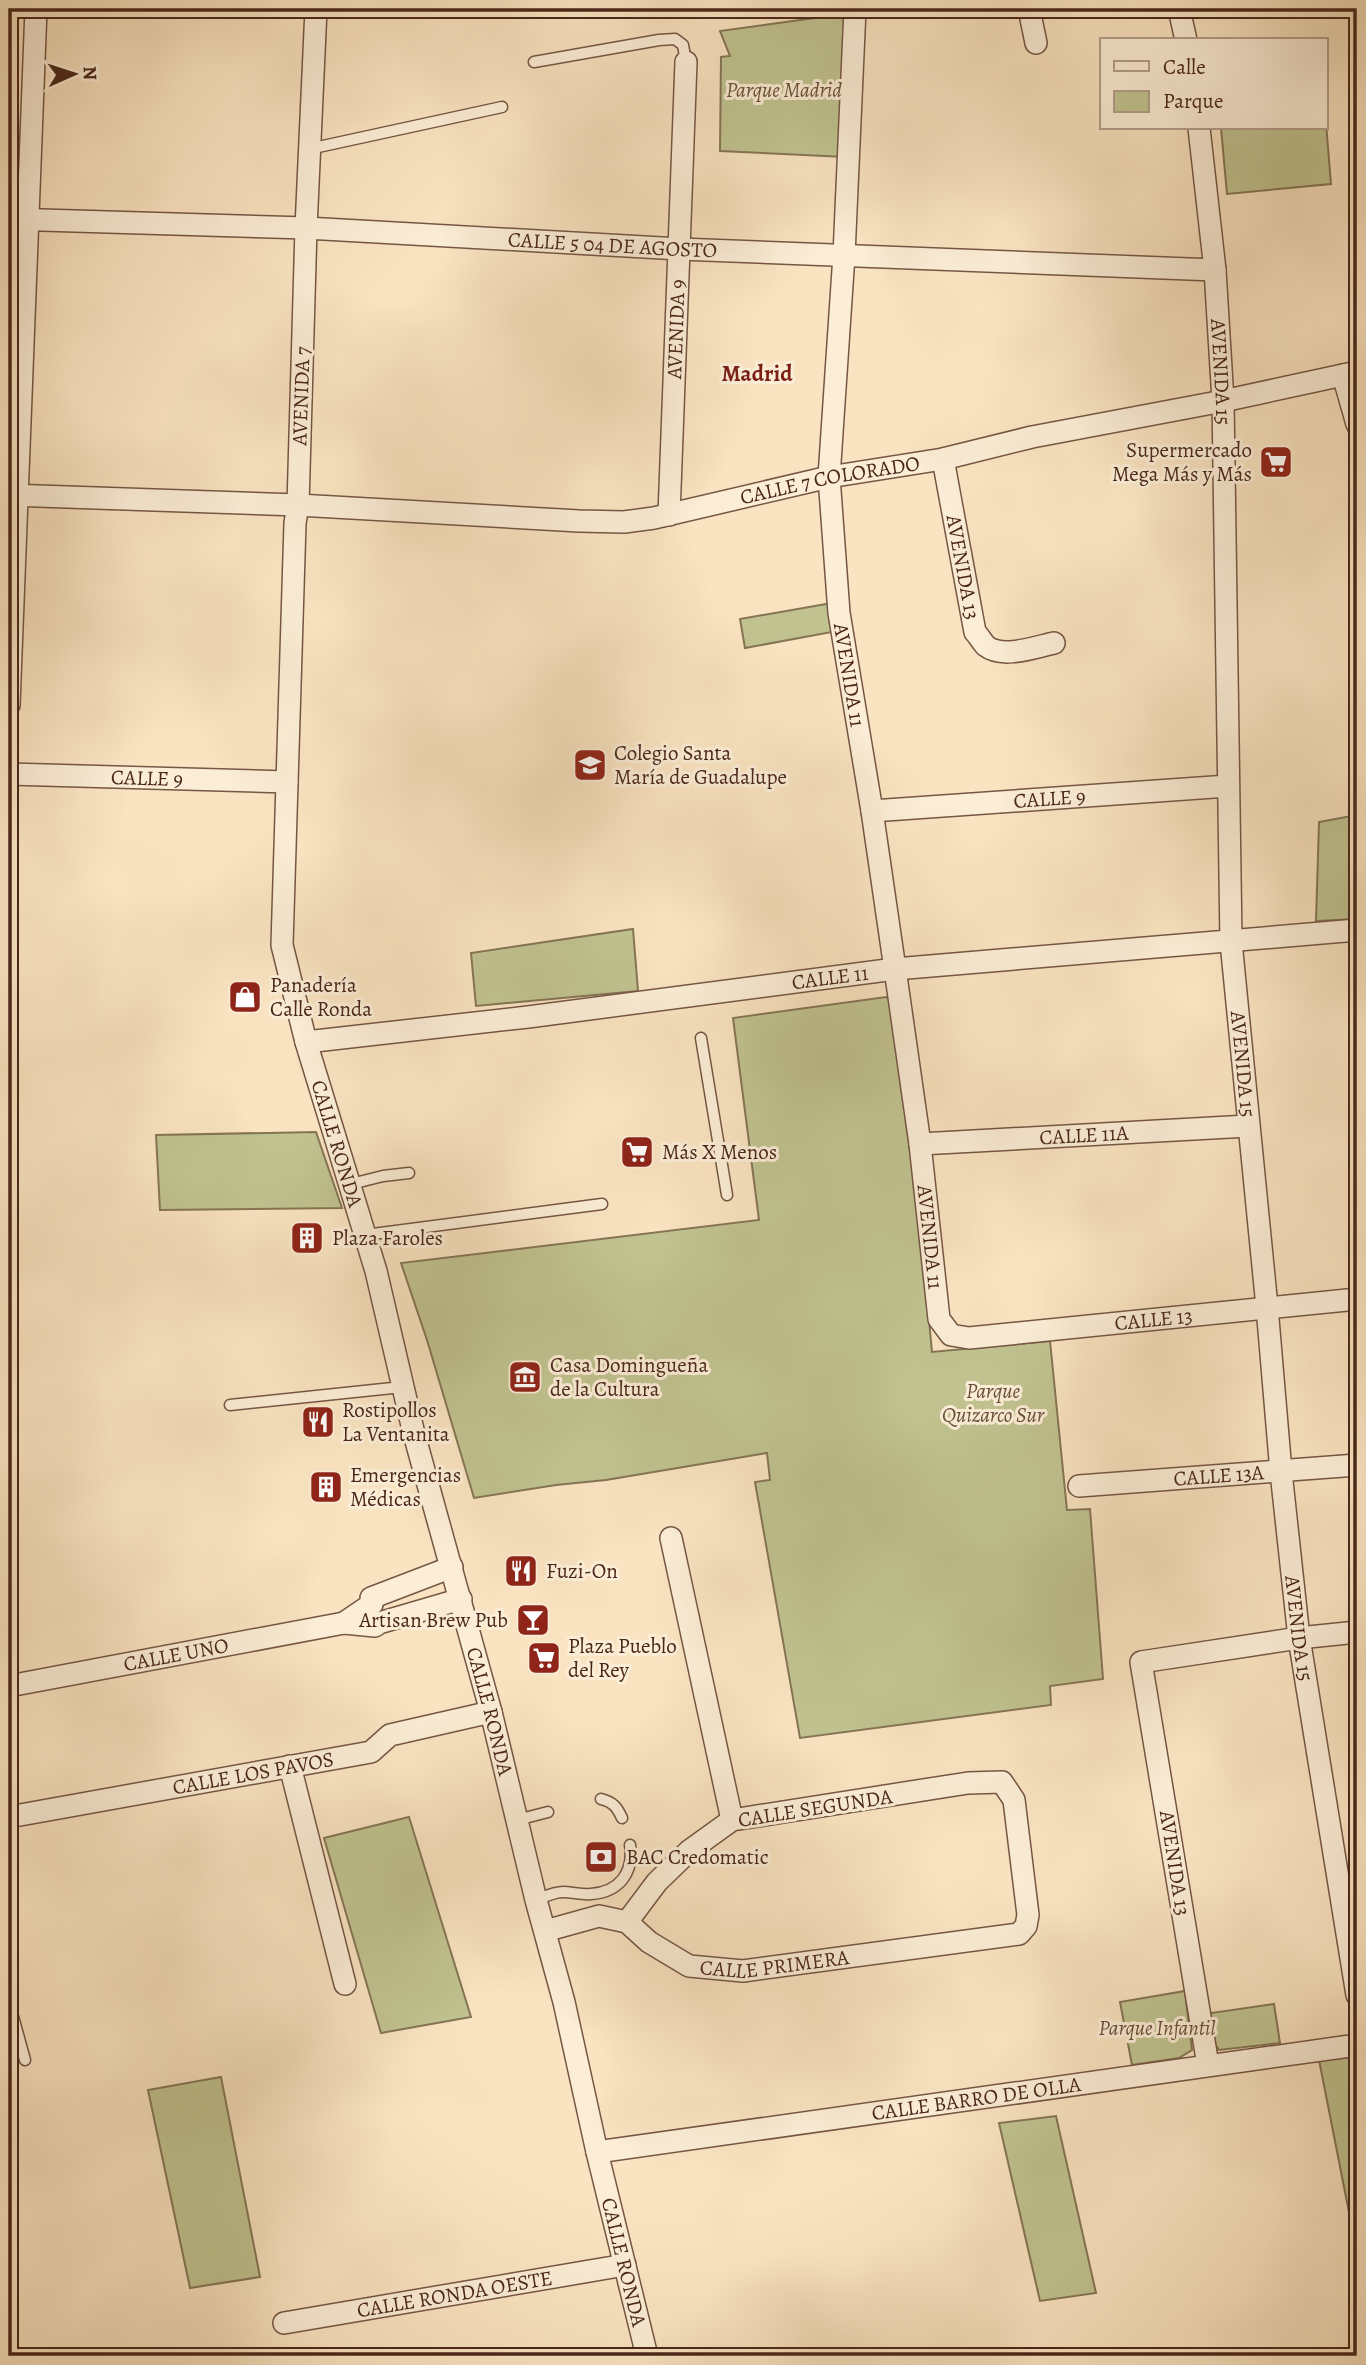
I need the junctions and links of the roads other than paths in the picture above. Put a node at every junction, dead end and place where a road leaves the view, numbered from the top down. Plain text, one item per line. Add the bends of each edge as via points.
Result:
1 (36, 9) edge
2 (316, 9) edge
3 (855, 9) edge
4 (1029, 9) edge
5 (1179, 9) edge
6 (1186, 38) edge
7 (1036, 43) dead end
8 (534, 62) dead end
9 (686, 62) joint
10 (502, 107) dead end
11 (1199, 130) edge
12 (309, 149) junction
13 (18, 219) edge
14 (306, 228) junction
15 (680, 249) junction
16 (844, 255) junction
17 (1215, 270) junction
18 (1350, 374) edge
19 (1223, 401) junction
20 (1357, 424) edge
21 (943, 459) junction
22 (829, 477) junction
23 (13, 495) edge
24 (298, 505) junction
25 (669, 515) junction
26 (1054, 643) dead end
27 (9, 705) edge
28 (9, 774) edge
29 (287, 782) junction
30 (1228, 786) junction
31 (872, 811) junction
32 (1357, 930) edge
33 (1231, 942) junction
34 (895, 969) junction
35 (701, 1038) dead end
36 (306, 1042) junction
37 (1248, 1126) junction
38 (920, 1143) junction
39 (409, 1173) dead end
40 (351, 1184) junction
41 (727, 1195) dead end
42 (602, 1204) dead end
43 (365, 1235) junction
44 (1357, 1299) edge
45 (1267, 1307) junction
46 (951, 1335) joint
47 (402, 1387) junction
48 (230, 1405) dead end
49 (1357, 1465) edge
50 (1280, 1472) junction
51 (1079, 1486) dead end
52 (671, 1538) dead end
53 (452, 1567) junction
54 (461, 1599) junction
55 (344, 1623) junction
56 (1357, 1632) edge
57 (1299, 1638) junction
58 (9, 1686) edge
59 (491, 1712) junction
60 (290, 1766) junction
61 (601, 1799) dead end
62 (548, 1812) dead end
63 (9, 1817) edge
64 (622, 1818) dead end
65 (517, 1820) junction
66 (732, 1820) junction
67 (630, 1845) dead end
68 (536, 1900) junction
69 (626, 1922) junction
70 (545, 1931) junction
71 (1019, 1934) joint
72 (345, 1984) dead end
73 (1357, 1995) edge
74 (9, 2002) edge
75 (1357, 2045) edge
76 (25, 2060) dead end
77 (1208, 2065) junction
78 (597, 2152) junction
79 (625, 2265) junction
80 (284, 2323) dead end
81 (647, 2356) edge

1 - 13 street
2 - 12 street, AVENIDA 7
3 - 16 street, AVENIDA 11
4 - 7 street
5 - 6 street
8 - 9 lane via 675,39 683,45
9 - 15 street, AVENIDA 9
10 - 12 lane
11 - 17 street, AVENIDA 15
12 - 14 street, AVENIDA 7
13 - 14 street, CALLE 5 04 DE AGOSTO
13 - 23 street
14 - 15 street, CALLE 5 04 DE AGOSTO
14 - 24 street, AVENIDA 7
15 - 16 street, CALLE 5 04 DE AGOSTO
15 - 25 street, AVENIDA 9
16 - 17 street, CALLE 5 04 DE AGOSTO
16 - 22 street, AVENIDA 11
17 - 19 street, AVENIDA 15
18 - 19 street, CALLE 7 COLORADO
18 - 20 street
19 - 21 street, CALLE 7 COLORADO
19 - 30 street, AVENIDA 15
21 - 22 street, CALLE 7 COLORADO
21 - 26 street, AVENIDA 13 via 975,632 986,646 1009,652
22 - 25 street, CALLE 7 COLORADO
22 - 31 street, AVENIDA 11 via 839,613
23 - 24 street, CALLE 7 COLORADO
23 - 27 street
24 - 25 street, CALLE 7 COLORADO via 579,521 624,522
24 - 29 street, AVENIDA 7
28 - 29 street, CALLE 9
29 - 36 street, CALLE RONDA via 282,945
30 - 31 street, CALLE 9
30 - 33 street, AVENIDA 15
31 - 34 street, AVENIDA 11
32 - 33 street, CALLE 11
33 - 34 street, CALLE 11
33 - 37 street, AVENIDA 15
34 - 36 street, CALLE 11
34 - 38 street, AVENIDA 11
35 - 41 lane
36 - 40 street, CALLE RONDA
37 - 38 street, CALLE 11A
37 - 45 street, AVENIDA 15
38 - 46 street, AVENIDA 11 via 939,1319
39 - 40 lane
40 - 43 street, CALLE RONDA
42 - 43 lane
43 - 47 street, CALLE RONDA
44 - 45 street, CALLE 13
45 - 46 street, CALLE 13 via 969,1338
45 - 50 street, AVENIDA 15
47 - 48 lane
47 - 53 street, CALLE RONDA
49 - 50 street, CALLE 13A
50 - 51 street, CALLE 13A
50 - 57 street, AVENIDA 15
52 - 66 street
53 - 54 street, CALLE RONDA
53 - 55 street, CALLE UNO via 372,1598 372,1604
54 - 55 street, CALLE UNO via 374,1626
54 - 59 street, CALLE RONDA
55 - 58 street, CALLE UNO
56 - 57 street
57 - 73 street, AVENIDA 15
57 - 77 street, AVENIDA 13 via 1141,1662
59 - 60 street, CALLE LOS PAVOS via 390,1735 371,1752
59 - 65 street, CALLE RONDA
60 - 63 street, CALLE LOS PAVOS
60 - 72 street
61 - 64 lane via 617,1807
62 - 65 lane
65 - 68 street, CALLE RONDA
66 - 69 street, CALLE SEGUNDA via 689,1850
66 - 71 street, CALLE SEGUNDA via 968,1783 1002,1782 1014,1800 1028,1915
67 - 68 lane via 629,1870 624,1881 612,1889 592,1894 560,1892
68 - 70 street, CALLE RONDA
69 - 70 street via 599,1916
69 - 71 street, CALLE PRIMERA via 689,1966 743,1971
70 - 78 street, CALLE RONDA
74 - 76 lane
75 - 77 street, CALLE BARRO DE OLLA
77 - 78 street, CALLE BARRO DE OLLA
78 - 79 street, CALLE RONDA
79 - 80 street, CALLE RONDA OESTE
79 - 81 street, CALLE RONDA

